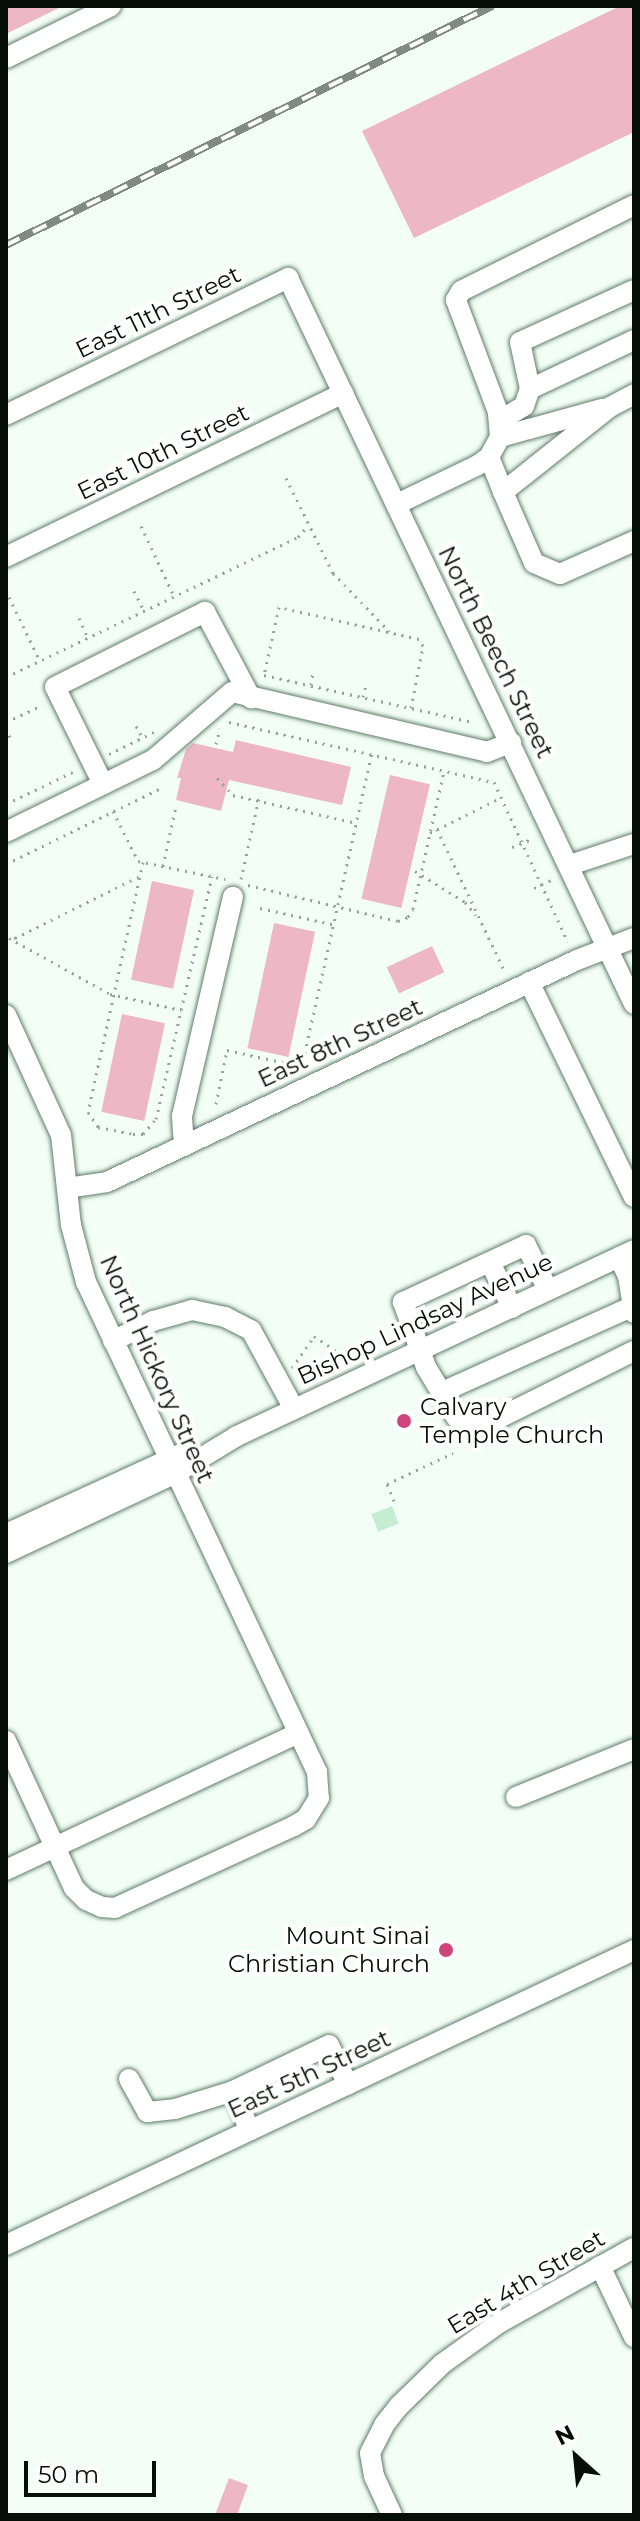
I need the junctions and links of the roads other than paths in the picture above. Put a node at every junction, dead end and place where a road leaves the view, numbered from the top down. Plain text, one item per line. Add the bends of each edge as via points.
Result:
1 (111, 6) edge
2 (6, 58) edge
3 (633, 208) edge
4 (634, 290) edge
5 (309, 323) joint
6 (634, 340) edge
7 (530, 389) junction
8 (343, 393) junction
9 (634, 394) edge
10 (610, 407) junction
11 (6, 415) edge
12 (499, 429) junction
13 (489, 457) junction
14 (503, 492) junction
15 (397, 504) junction
16 (634, 541) edge
17 (6, 557) edge
18 (251, 698) junction
19 (511, 743) junction
20 (103, 784) junction
21 (6, 832) edge
22 (634, 844) edge
23 (563, 871) junction
24 (237, 890) road end
25 (634, 938) edge
26 (607, 946) junction
27 (529, 982) junction
28 (634, 1004) edge
29 (6, 1015) edge
30 (184, 1146) junction
31 (67, 1188) junction
32 (634, 1197) edge
33 (627, 1254) edge
34 (490, 1262) junction
35 (548, 1290) junction
36 (512, 1308) junction
37 (633, 1309) edge
38 (113, 1341) junction
39 (420, 1350) junction
40 (634, 1351) edge
41 (442, 1392) junction
42 (294, 1409) junction
43 (172, 1466) junction
44 (6, 1534) edge
45 (6, 1553) edge
46 (299, 1733) junction
47 (6, 1741) edge
48 (634, 1749) edge
49 (516, 1797) dead end
50 (55, 1847) junction
51 (6, 1870) edge
52 (634, 1950) edge
53 (129, 2079) dead end
54 (348, 2085) junction
55 (233, 2091) junction
56 (250, 2131) junction
57 (6, 2245) edge
58 (634, 2248) edge
59 (600, 2266) junction
60 (634, 2337) edge
61 (392, 2515) edge

1 - 2 street
3 - 12 street via 461,291 456,300
4 - 7 street via 520,342
5 - 8 street, North Beech Street
5 - 11 street, East 11th Street via 288,278
6 - 7 street
7 - 12 street via 524,406
8 - 15 street, North Beech Street
8 - 17 street, East 10th Street
9 - 10 street
10 - 12 street
10 - 14 street
12 - 13 street
13 - 14 street
13 - 15 street
14 - 16 street via 534,563 560,574
15 - 19 street, North Beech Street
18 - 19 street via 487,752
18 - 20 street via 232,692 153,760
18 - 20 street via 205,612 55,687
19 - 23 street, North Beech Street
20 - 21 street
22 - 23 street
23 - 26 street, North Beech Street
24 - 30 street via 182,1116
25 - 26 street, East 8th Street
26 - 27 street, East 8th Street
26 - 28 street, North Beech Street
27 - 30 street, East 8th Street
27 - 32 street
29 - 31 street, North Hickory Street via 61,1135
30 - 31 street, East 8th Street via 107,1182
31 - 38 street, North Hickory Street via 75,1249
33 - 35 street, Bishop Lindsay Avenue
33 - 37 street
34 - 35 street via 526,1245
34 - 36 street
34 - 39 street via 403,1302
35 - 36 street, Bishop Lindsay Avenue
36 - 39 street, Bishop Lindsay Avenue
37 - 41 street
38 - 42 street via 153,1321 192,1310 225,1317 251,1330
38 - 43 street, North Hickory Street
39 - 41 street
39 - 42 street, Bishop Lindsay Avenue
40 - 41 street via 495,1420 476,1424 456,1417
42 - 43 street, Bishop Lindsay Avenue
43 - 44 street, Bishop Lindsay Avenue
43 - 45 street, Bishop Lindsay Avenue
43 - 46 street, North Hickory Street
46 - 50 street
46 - 50 street, North Hickory Street via 320,1784 315,1808 294,1826 115,1908 95,1905 80,1895
47 - 50 street, North Hickory Street
48 - 49 street
50 - 51 street
52 - 54 street, East 5th Street
53 - 55 street via 147,2112
54 - 55 street via 329,2045
54 - 56 street, East 5th Street
55 - 56 street
56 - 57 street, East 5th Street
58 - 59 street, East 4th Street
59 - 60 street
59 - 61 street, East 4th Street via 499,2323 442,2364 384,2425 370,2453

